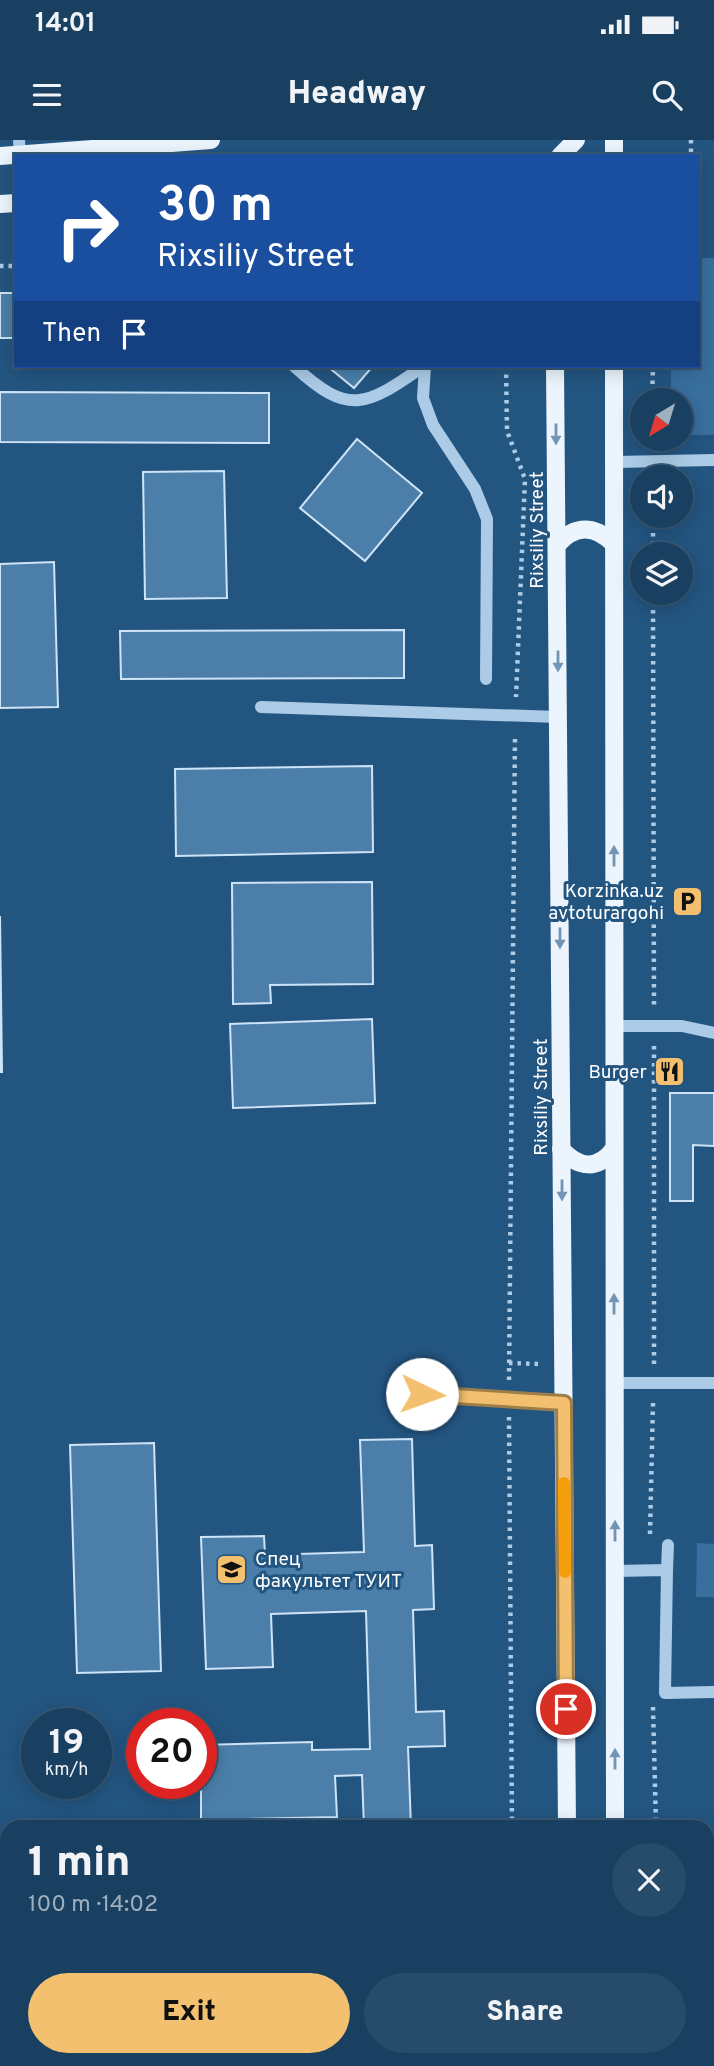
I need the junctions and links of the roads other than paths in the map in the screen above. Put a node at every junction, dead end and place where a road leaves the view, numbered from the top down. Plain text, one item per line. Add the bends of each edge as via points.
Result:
1 (211, 140) edge
2 (576, 140) edge
3 (19, 147) edge
4 (562, 154) edge
5 (0, 156) edge
6 (296, 368) edge
7 (422, 368) edge
8 (425, 368) edge
9 (555, 368) edge
10 (614, 368) edge
11 (714, 460) edge
12 (614, 462) junction
13 (614, 544) junction
14 (557, 545) junction
15 (486, 679) dead end
16 (261, 707) dead end
17 (558, 717) junction
18 (614, 1026) junction
19 (714, 1033) edge
20 (561, 1149) junction
21 (614, 1149) junction
22 (614, 1383) junction
23 (714, 1384) edge
24 (422, 1394) dead end
25 (564, 1403) junction
26 (668, 1545) dead end
27 (667, 1570) junction
28 (615, 1572) junction
29 (714, 1692) edge
30 (568, 1820) edge
31 (614, 1820) edge

1 - 3 main road
2 - 4 main road
3 - 5 main road
6 - 7 street via 345,401 370,400
8 - 15 street via 424,398 433,425 475,489 487,519
9 -> 14 main road, Rixsiliy Street
10 - 12 main road
11 - 12 street
12 - 13 main road
13 - 14 main road via 602,533 585,528 570,533
18 -> 13 main road
14 -> 17 main road, Rixsiliy Street
16 - 17 street
17 -> 20 main road, Rixsiliy Street
18 - 19 street via 682,1026
18 - 21 main road
20 - 21 main road via 574,1161 589,1166
20 -> 25 main road, Rixsiliy Street
22 -> 21 main road
22 - 23 street
28 -> 22 main road
24 - 25 street
25 - 30 main road, Rixsiliy Street
26 - 27 street
27 - 28 street
27 - 29 street via 665,1693
31 -> 28 main road

